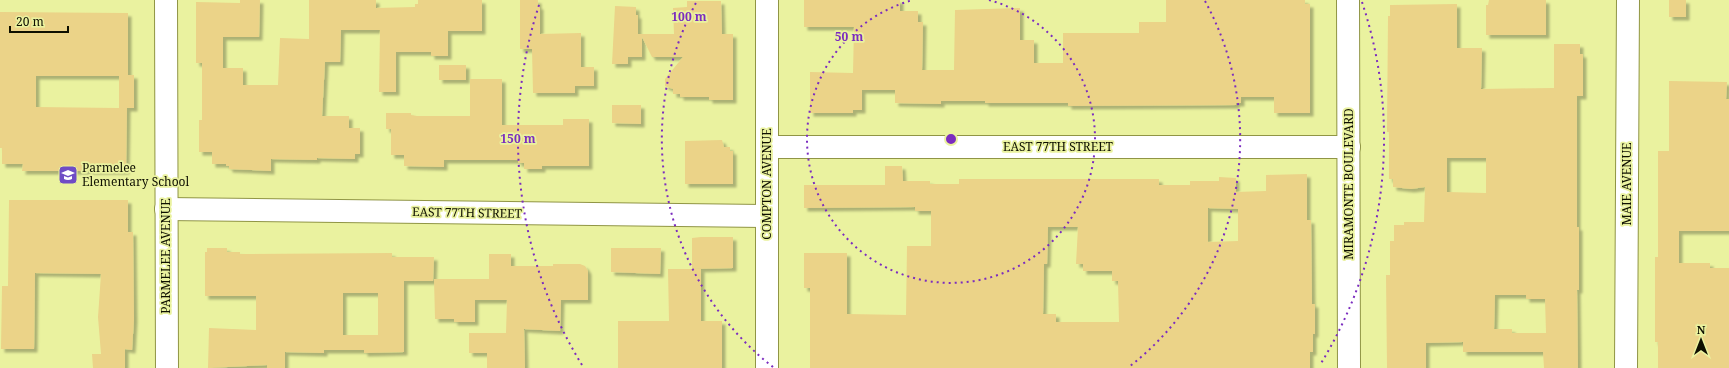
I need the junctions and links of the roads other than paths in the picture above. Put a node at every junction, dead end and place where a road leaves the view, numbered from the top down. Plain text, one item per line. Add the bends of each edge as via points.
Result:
1 (166, 0) edge
2 (767, 0) edge
3 (1348, 0) edge
4 (1628, 0) edge
5 (767, 147) junction
6 (1349, 147) junction
7 (166, 209) junction
8 (767, 216) junction
9 (167, 368) edge
10 (767, 368) edge
11 (1349, 368) edge
12 (1626, 368) edge

1 - 7 street, PARMELEE AVENUE
2 - 5 street, COMPTON AVENUE
3 - 6 street, MIRAMONTE BOULEVARD
4 - 12 street, MAIE AVENUE
5 - 6 street, EAST 77TH STREET
5 - 8 street, COMPTON AVENUE
6 - 11 street, MIRAMONTE BOULEVARD
7 - 8 street, EAST 77TH STREET
7 - 9 street, PARMELEE AVENUE
8 - 10 street, COMPTON AVENUE

